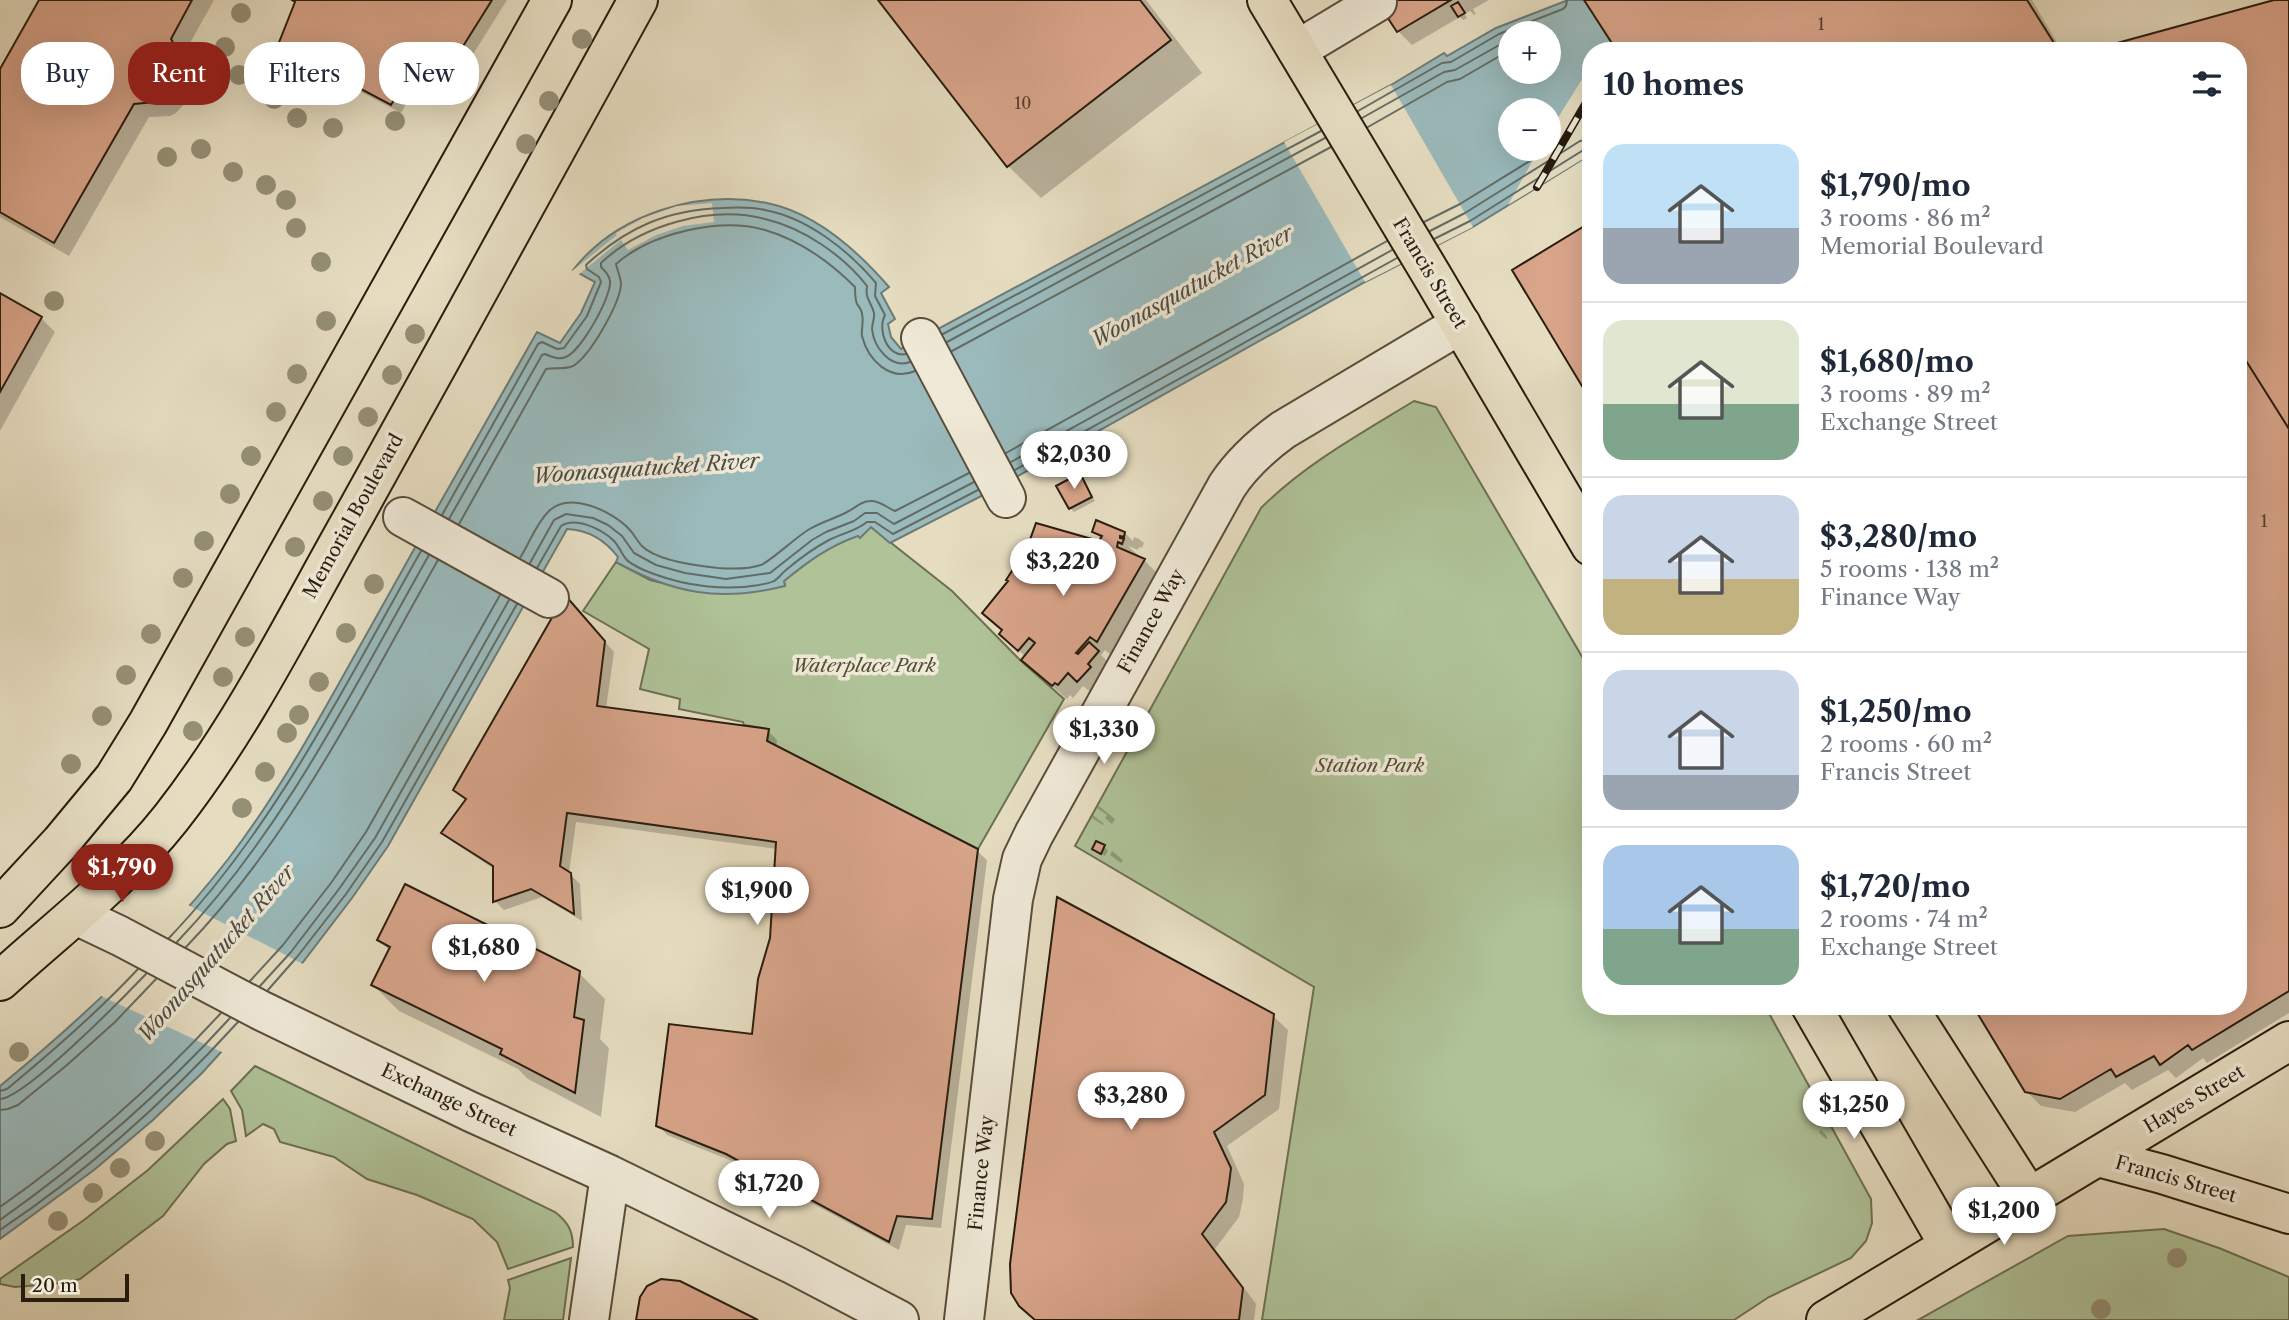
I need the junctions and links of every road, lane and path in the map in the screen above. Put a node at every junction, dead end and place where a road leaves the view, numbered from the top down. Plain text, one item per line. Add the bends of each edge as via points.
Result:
1 (552, 0) edge
2 (638, 0) edge
3 (1267, 0) edge
4 (1377, 2) dead end
5 (1297, 50) junction
6 (1461, 324) junction
7 (921, 338) dead end
8 (1006, 498) dead end
9 (403, 517) dead end
10 (1582, 531) edge
11 (549, 598) dead end
12 (7, 891) edge
13 (76, 915) junction
14 (0, 981) edge
15 (1816, 1015) edge
16 (1913, 1015) edge
17 (2289, 1041) edge
18 (2098, 1157) junction
19 (610, 1175) junction
20 (2029, 1197) junction
21 (2289, 1213) edge
22 (1948, 1245) junction
23 (589, 1320) edge
24 (900, 1320) edge
25 (964, 1320) edge
26 (1826, 1320) edge

1 - 12 main road via 148,723 114,778
2 - 13 main road, Memorial Boulevard via 232,729 191,792 145,849
3 - 5 main road, Francis Street
4 - 5 street
5 - 6 main road, Francis Street
6 - 10 main road, Francis Street
6 - 25 street, Finance Way via 1283,430 1241,467 1034,834 1022,859 1013,899
7 - 8 street
9 - 11 street
12 - 13 main road, Exchange Street
13 - 14 main road, Memorial Boulevard
13 - 19 street, Exchange Street via 260,1010
15 - 22 main road
16 - 20 main road
17 - 18 main road, Hayes Street
18 - 20 main road, Francis Street
18 - 21 main road, Francis Street
19 - 23 street
19 - 24 street, Exchange Street
20 - 22 main road, Francis Street
22 - 26 main road, Francis Street

